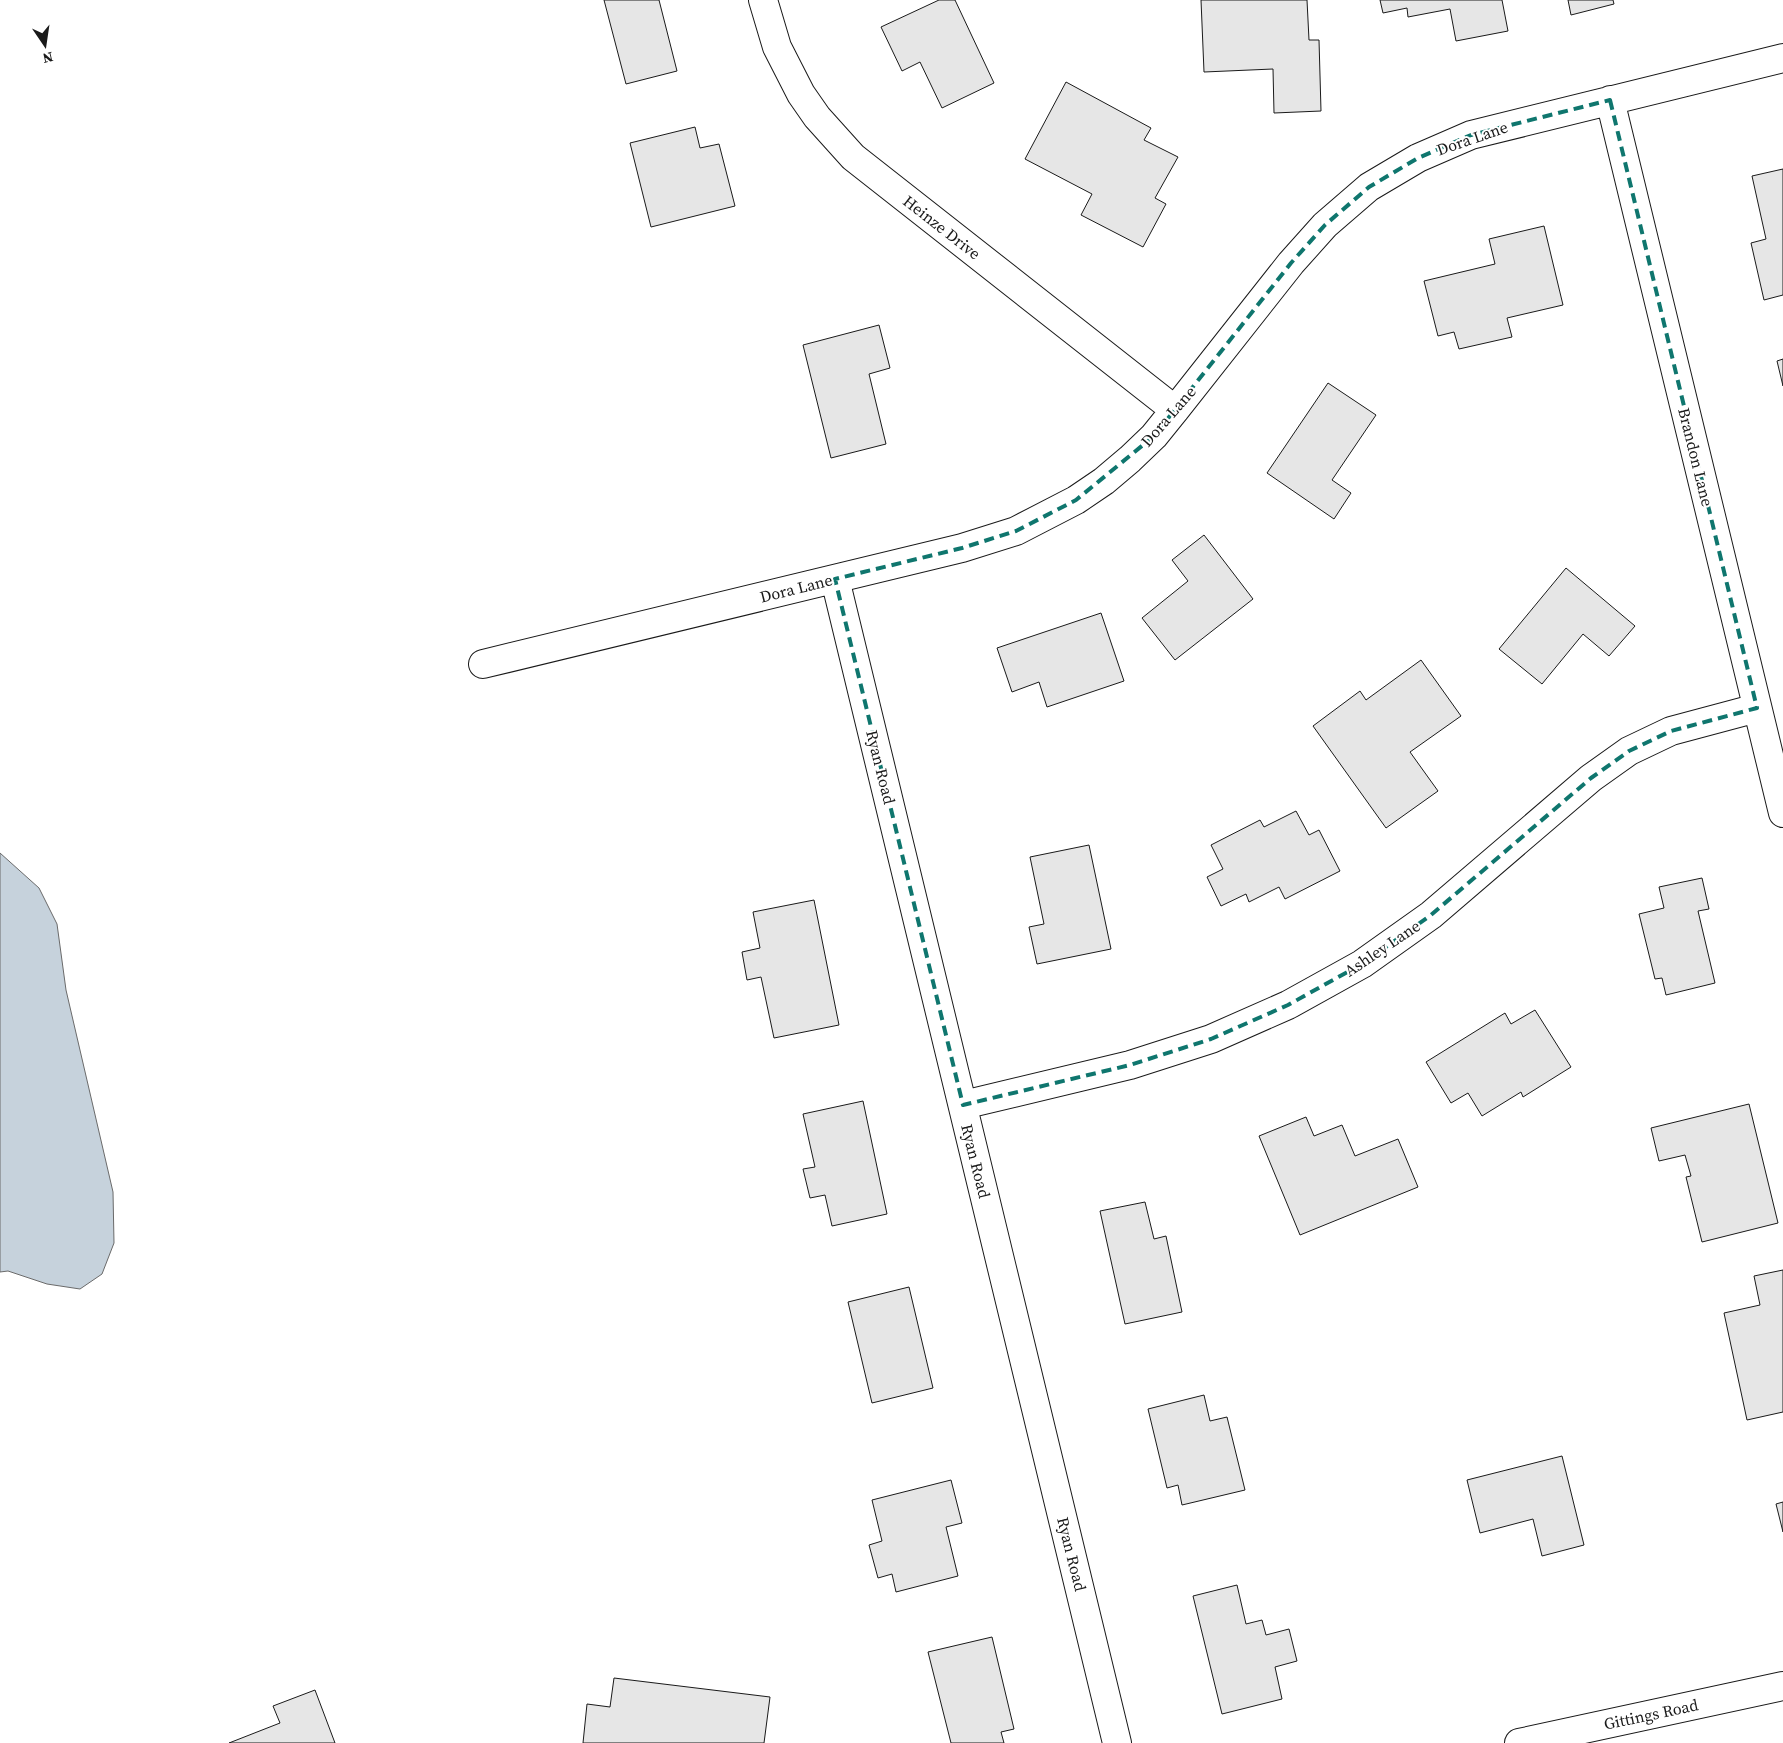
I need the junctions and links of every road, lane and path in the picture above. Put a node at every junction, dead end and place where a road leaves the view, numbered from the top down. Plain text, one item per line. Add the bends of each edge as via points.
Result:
1 (763, 0) edge
2 (1783, 58) edge
3 (1610, 100) junction
4 (1176, 410) junction
5 (835, 579) junction
6 (483, 664) dead end
7 (1757, 708) junction
8 (1783, 813) edge
9 (962, 1105) junction
10 (1783, 1686) edge
11 (1117, 1743) edge
12 (1519, 1743) edge

1 - 4 street, Heinze Drive via 777,46 801,94 853,157
2 - 3 street, Dora Lane
3 - 4 street, Dora Lane via 1471,135 1418,158 1369,188 1325,224 1296,257
3 - 7 street, Brandon Lane
4 - 5 street, Dora Lane via 1142,448 1104,481 1076,500 1016,530 962,548
5 - 6 street, Dora Lane
5 - 9 street, Ryan Road
7 - 8 street, Brandon Lane
7 - 9 street, Ashley Lane via 1671,731 1629,751 1591,778 1431,915 1362,964 1288,1005 1210,1039 1139,1062
9 - 11 street, Ryan Road
10 - 12 street, Gittings Road

